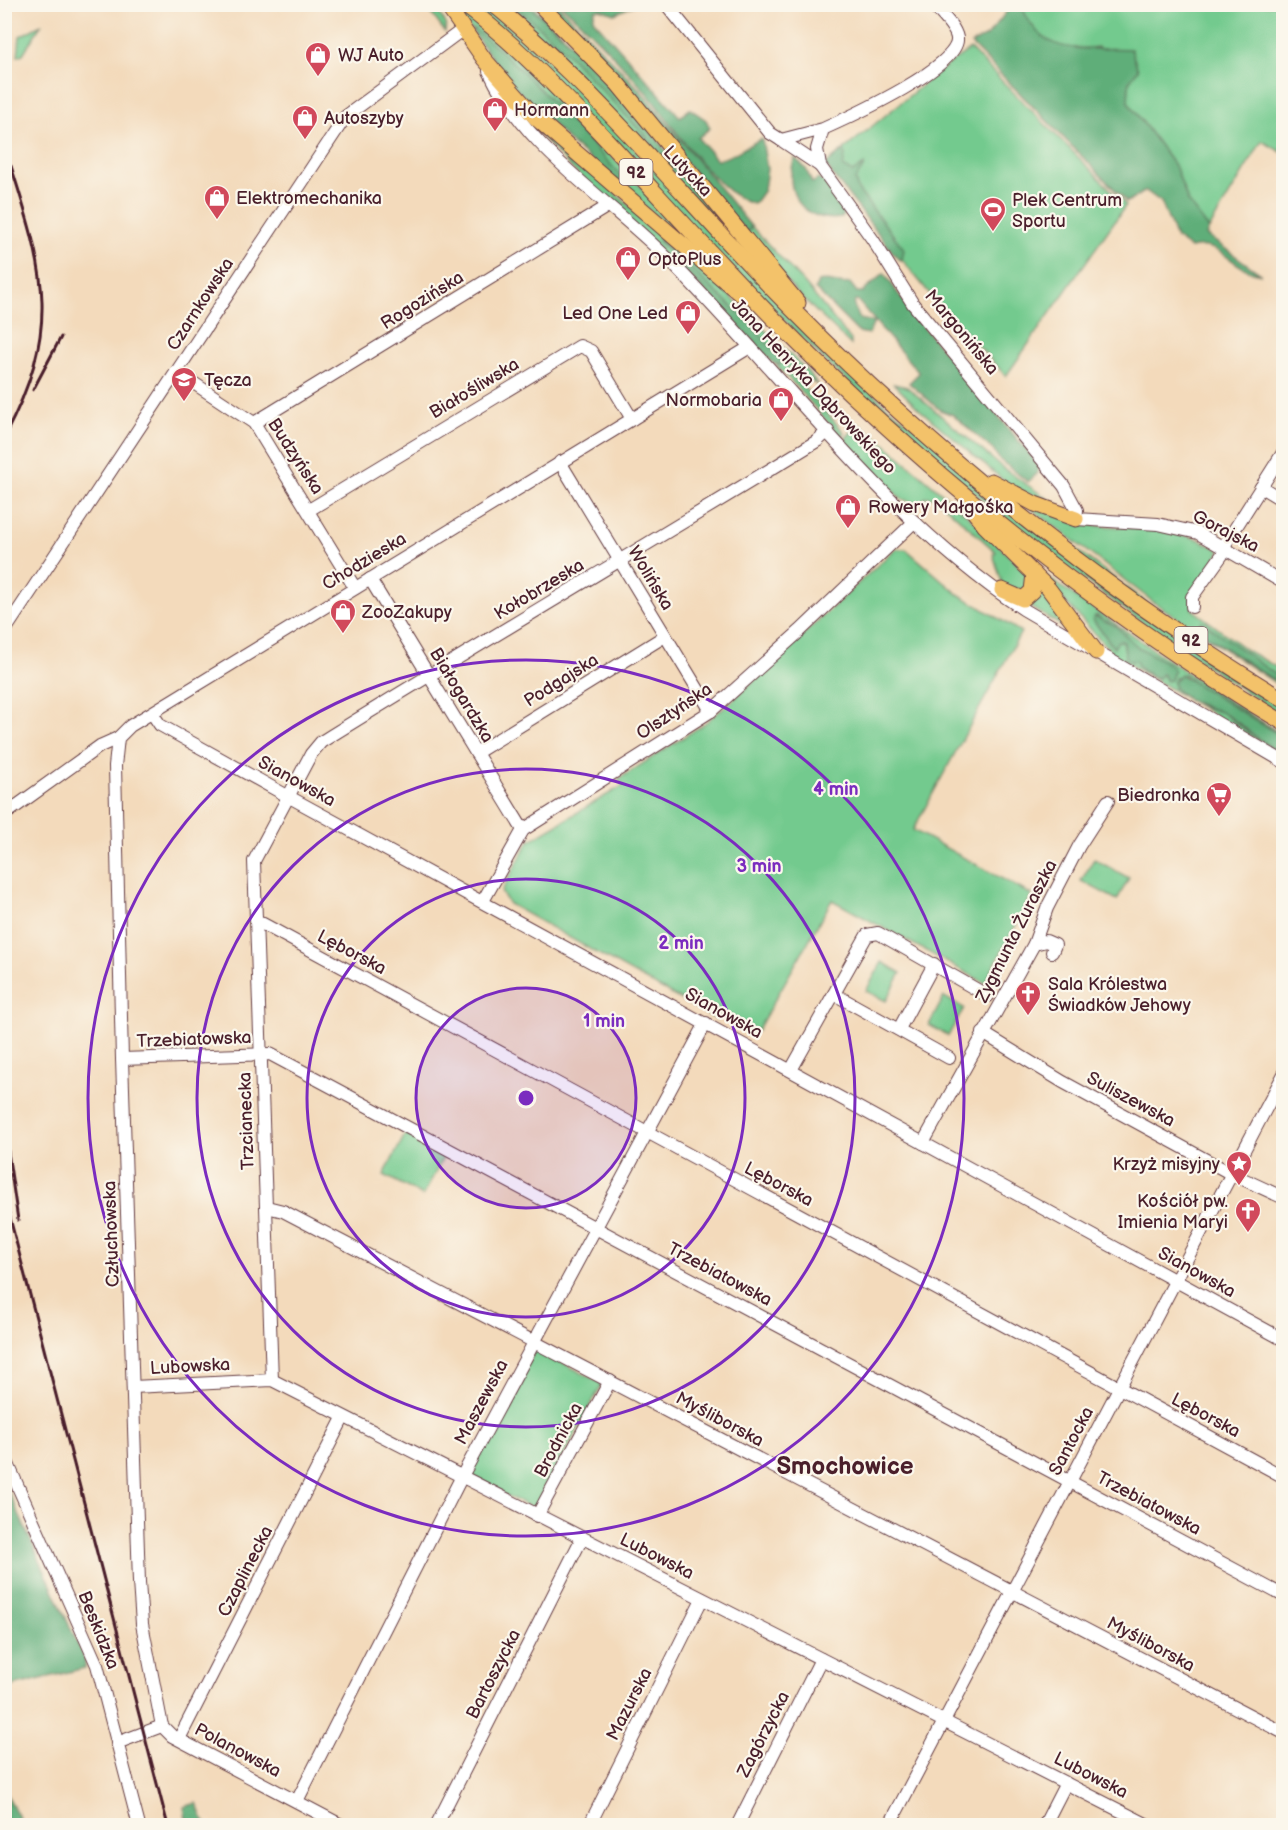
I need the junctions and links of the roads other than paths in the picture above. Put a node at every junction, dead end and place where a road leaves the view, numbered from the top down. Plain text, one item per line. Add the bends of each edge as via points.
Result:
1 (493, 4) edge
2 (539, 4) edge
3 (666, 4) edge
4 (932, 4) edge
5 (454, 8) edge
6 (462, 30) junction
7 (484, 59) junction
8 (823, 129) junction
9 (781, 140) junction
10 (820, 166) junction
11 (608, 206) junction
12 (772, 317) junction
13 (750, 347) junction
14 (851, 367) junction
15 (177, 372) junction
16 (632, 419) junction
17 (254, 423) junction
18 (828, 431) junction
19 (1284, 451) edge
20 (561, 462) junction
21 (964, 468) junction
22 (951, 482) junction
23 (1261, 487) junction
24 (1284, 501) edge
25 (309, 510) junction
26 (1076, 519) junction
27 (914, 522) junction
28 (1223, 551) junction
29 (620, 561) junction
30 (1034, 574) junction
31 (370, 579) junction
32 (1284, 584) edge
33 (355, 588) junction
34 (1002, 590) dead end
35 (1192, 607) dead end
36 (4, 632) edge
37 (665, 636) junction
38 (1096, 652) junction
39 (428, 675) junction
40 (1284, 700) edge
41 (711, 711) junction
42 (152, 713) junction
43 (1284, 723) edge
44 (118, 738) junction
45 (476, 753) junction
46 (1284, 762) edge
47 (289, 797) junction
48 (1108, 801) dead end
49 (4, 815) edge
50 (523, 830) junction
51 (483, 901) junction
52 (257, 923) junction
53 (1034, 944) junction
54 (1052, 952) dead end
55 (934, 964) junction
56 (834, 994) junction
57 (988, 996) dead end
58 (706, 1023) junction
59 (898, 1029) junction
60 (984, 1033) junction
61 (261, 1054) junction
62 (949, 1058) dead end
63 (122, 1059) junction
64 (791, 1070) junction
65 (1284, 1074) edge
66 (647, 1133) junction
67 (923, 1143) junction
68 (1230, 1173) junction
69 (1284, 1198) edge
70 (267, 1207) junction
71 (596, 1228) junction
72 (1175, 1281) junction
73 (1284, 1340) edge
74 (533, 1341) junction
75 (272, 1380) junction
76 (610, 1382) junction
77 (133, 1387) junction
78 (1119, 1388) junction
79 (343, 1418) junction
80 (4, 1455) edge
81 (1284, 1477) edge
82 (461, 1478) junction
83 (1070, 1481) junction
84 (537, 1516) junction
85 (582, 1538) junction
86 (1011, 1591) junction
87 (1284, 1596) edge
88 (702, 1599) junction
89 (821, 1659) junction
90 (942, 1720) junction
91 (162, 1726) junction
92 (1284, 1734) edge
93 (179, 1739) junction
94 (117, 1743) junction
95 (1066, 1783) junction
96 (297, 1801) junction
97 (139, 1826) edge
98 (343, 1826) edge
99 (436, 1826) edge
100 (589, 1826) edge
101 (737, 1826) edge
102 (889, 1826) edge
103 (1044, 1826) edge
104 (1150, 1826) edge

1 - 14 main road, Lutycka / 92 via 562,66 769,286
2 - 14 main road via 633,101
3 - 9 street, Margonińska via 770,133
4 - 8 street via 952,29 957,40 953,50 926,75
5 - 6 main road
5 - 12 main road, 92 via 515,47
6 - 7 main road
6 - 15 street, Czarnkowska via 346,116
7 - 11 street, Jana Henryka Dąbrowskiego via 505,100 526,128
7 - 12 main road via 560,140 717,276
8 - 9 street
8 - 10 street via 817,149
9 - 10 street, Margonińska
10 - 26 street, Margonińska via 907,296 1064,486 1077,510
11 - 13 street, Jana Henryka Dąbrowskiego via 665,256
11 - 17 street, Rogozińska
12 - 22 main road, Jana Henryka Dąbrowskiego / 92
13 - 16 street, Chodzieska
13 - 18 street, Jana Henryka Dąbrowskiego
14 - 21 main road, 92
15 - 17 street, Budzyńska
15 - 36 street, Czarnkowska
16 - 20 street, Chodzieska
16 - 25 street, Białośliwska via 591,351 580,346
17 - 25 street, Budzyńska
18 - 27 street, Jana Henryka Dąbrowskiego
18 - 29 street, Kołobrzeska
19 - 23 street
20 - 29 street, Wolińska
20 - 31 street, Chodzieska
21 - 26 main road via 1041,507
21 - 40 main road, 92 via 1131,598
22 - 30 main road via 985,526
22 - 43 main road, Jana Henryka Dąbrowskiego / 92 via 1116,611
23 - 24 street
23 - 28 street
25 - 33 street, Budzyńska
26 - 28 street, Gorajska via 1179,527 1198,533
27 - 38 street, Jana Henryka Dąbrowskiego via 988,585
27 - 41 street, Olsztyńska
28 - 32 street, Gorajska
28 - 35 street via 1192,597
29 - 37 street, Wolińska
29 - 39 street, Kołobrzeska
30 - 34 main road via 1032,591 1023,599
30 - 38 main road
31 - 33 street, Chodzieska
31 - 39 street, Białogardzka
33 - 42 street, Chodzieska
37 - 41 street, Wolińska
37 - 45 street, Podgajska
38 - 46 street, Jana Henryka Dąbrowskiego
39 - 45 street, Białogardzka
39 - 47 street, Kołobrzeska via 317,746
41 - 50 street, Olsztyńska
42 - 44 street, Chodzieska
42 - 47 street, Sianowska via 160,725
44 - 49 street, Chodzieska via 100,746
44 - 63 street, Człuchowska via 115,766
45 - 50 street, Białogardzka
47 - 51 street, Sianowska
47 - 52 street, Trzcianecka via 254,861
48 - 53 street, Zygmunta Żuraszka via 1047,909
50 - 51 street, Olsztyńska
51 - 58 street, Sianowska
52 - 61 street, Trzcianecka
52 - 66 street, Lęborska
53 - 54 street via 1046,941 1055,945
53 - 60 street, Zygmunta Żuraszka
55 - 56 street via 872,933 867,935
55 - 57 street
55 - 59 street
56 - 59 street
56 - 64 street
58 - 64 street, Sianowska
58 - 66 street, Maszewska
59 - 62 street
60 - 67 street, Zygmunta Żuraszka
60 - 68 street, Suliszewska via 1063,1082
61 - 63 street, Trzebiatowska
61 - 70 street, Trzcianecka
61 - 71 street, Trzebiatowska via 270,1054
63 - 77 street, Człuchowska
64 - 67 street, Sianowska
65 - 68 street, Santocka
66 - 71 street, Maszewska
66 - 78 street, Lęborska
67 - 72 street, Sianowska
68 - 69 street, Suliszewska
68 - 72 street, Santocka
70 - 74 street, Myśliborska via 283,1211
70 - 75 street, Trzcianecka
71 - 74 street, Maszewska
71 - 83 street, Trzebiatowska
72 - 73 street, Sianowska
72 - 78 street, Santocka
74 - 76 street, Myśliborska
74 - 82 street, Maszewska
75 - 77 street, Lubowska
75 - 79 street, Lubowska
76 - 84 street, Brodnicka
76 - 86 street, Myśliborska
77 - 91 street, Człuchowska via 142,1624
78 - 81 street, Lęborska
78 - 83 street, Santocka
79 - 82 street, Lubowska
79 - 93 street, Czaplinecka
80 - 94 street, Beskidzka via 93,1655
82 - 84 street, Lubowska
82 - 96 street, Maszewska
83 - 86 street, Santocka
83 - 87 street, Trzebiatowska
84 - 85 street, Lubowska
85 - 88 street, Lubowska
85 - 99 street, Bartoszycka
86 - 90 street, Santocka
86 - 92 street, Myśliborska
88 - 89 street, Lubowska
88 - 100 street, Mazurska
89 - 90 street, Lubowska
89 - 101 street, Zagórzycka
90 - 95 street, Lubowska
90 - 102 street, Santocka
91 - 93 street, Polanowska
91 - 94 street
93 - 96 street, Polanowska
94 - 97 street, Beskidzka
95 - 103 street
95 - 104 street, Lubowska
96 - 98 street, Polanowska

